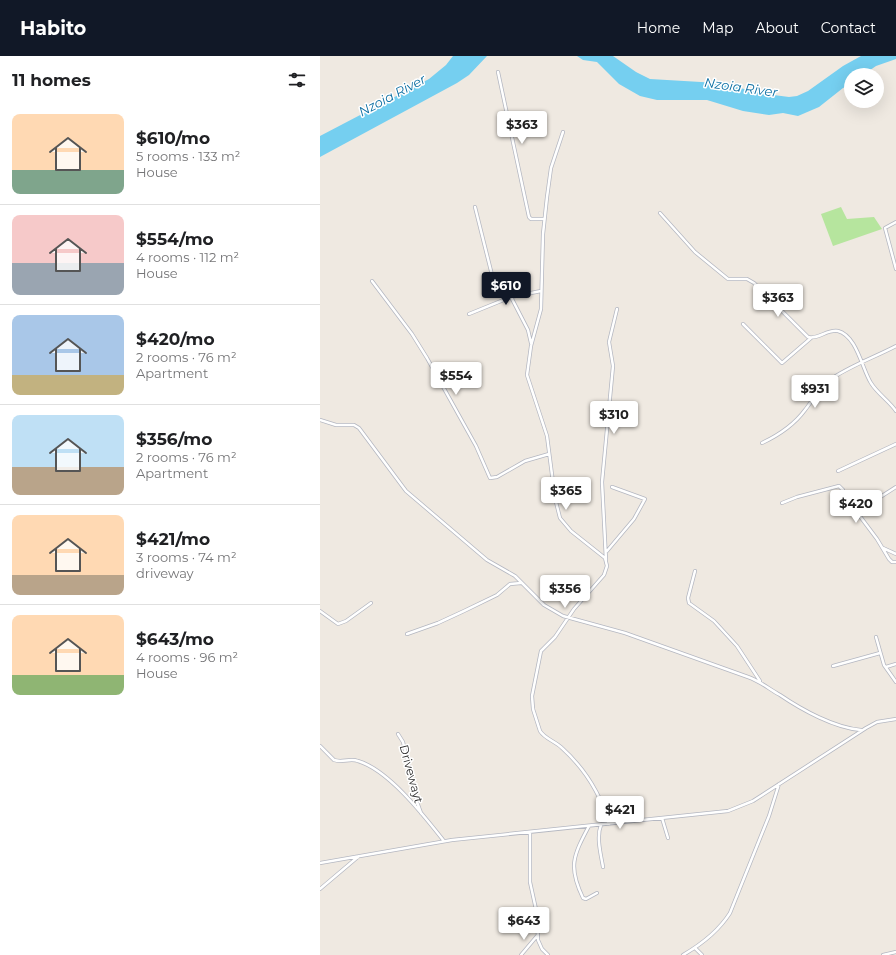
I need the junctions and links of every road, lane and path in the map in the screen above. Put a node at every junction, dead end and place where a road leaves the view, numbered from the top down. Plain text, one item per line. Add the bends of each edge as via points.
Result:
1 (498, 72) dead end
2 (563, 132) dead end
3 (476, 207) dead end
4 (660, 213) dead end
5 (544, 219) junction
6 (896, 222) edge
7 (896, 269) edge
8 (372, 281) dead end
9 (541, 291) junction
10 (511, 297) junction
11 (617, 309) dead end
12 (469, 314) dead end
13 (743, 324) dead end
14 (812, 338) junction
15 (531, 346) junction
16 (896, 346) edge
17 (861, 361) junction
18 (896, 411) edge
19 (320, 420) edge
20 (762, 443) dead end
21 (896, 444) edge
22 (549, 454) junction
23 (838, 471) dead end
24 (612, 487) dead end
25 (896, 487) edge
26 (782, 504) dead end
27 (859, 516) junction
28 (882, 547) junction
29 (607, 552) junction
30 (896, 554) edge
31 (606, 560) junction
32 (896, 562) edge
33 (695, 571) dead end
34 (521, 583) junction
35 (371, 602) dead end
36 (320, 611) edge
37 (568, 617) junction
38 (406, 634) dead end
39 (876, 637) dead end
40 (880, 653) junction
41 (896, 664) edge
42 (833, 666) dead end
43 (886, 667) junction
44 (760, 682) junction
45 (896, 682) edge
46 (896, 719) edge
47 (861, 730) junction
48 (398, 734) dead end
49 (320, 746) edge
50 (779, 783) junction
51 (422, 815) junction
52 (662, 818) junction
53 (609, 824) junction
54 (602, 825) junction
55 (589, 826) junction
56 (530, 832) junction
57 (668, 838) dead end
58 (444, 842) junction
59 (359, 856) junction
60 (320, 863) edge
61 (603, 867) dead end
62 (320, 889) edge
63 (598, 893) dead end
64 (537, 936) junction
65 (695, 948) junction
66 (896, 952) edge
67 (521, 955) edge
68 (548, 955) edge
69 (683, 955) edge
70 (702, 955) edge
71 (882, 955) edge

1 - 5 street via 529,217
2 - 5 street via 551,168
3 - 10 street via 493,278
4 - 14 street via 702,258 728,279 745,278 754,283
5 - 9 street
6 - 7 street via 885,228
8 - 22 street via 412,334 476,446 490,478 497,477 525,461
9 - 10 street
9 - 15 street via 540,316
10 - 12 street
10 - 15 street via 528,330
11 - 29 street via 609,342 613,366 602,482
13 - 14 street via 782,363
14 - 17 street via 832,331 841,332 854,345
15 - 22 street via 526,371 547,436
16 - 17 street
17 - 18 street via 871,384
17 - 20 street via 828,381 786,430
19 - 34 street via 359,428 406,491 480,555 513,575
21 - 23 street
22 - 31 street via 555,498 562,521
24 - 29 street via 645,499 634,519
25 - 27 street via 871,503
26 - 27 street via 797,497 838,486 843,490 853,514
27 - 28 street
28 - 30 street
28 - 32 street via 891,561
29 - 31 street
31 - 37 street via 604,575
33 - 44 street via 689,602 714,621 736,646
34 - 37 street via 544,605
34 - 38 street via 510,584 497,595 464,611
35 - 36 street via 340,624
37 - 44 street via 658,644
37 - 53 street via 555,637 541,651 532,691 533,709 541,734 562,747 585,771
39 - 40 street
40 - 42 street
40 - 43 street
41 - 43 street
43 - 45 street
44 - 47 street via 790,702 827,720 844,728
46 - 47 street via 877,722
47 - 50 street
48 - 51 street, Drivewayt via 403,742
49 - 51 street via 336,761 356,760 387,778
50 - 52 street via 753,801 735,809
50 - 65 street via 769,816 730,913 716,931
51 - 58 street
52 - 53 street
52 - 57 street
53 - 54 street
54 - 55 street
54 - 61 street via 600,849
55 - 56 street
55 - 63 street via 572,869 582,898 586,899
56 - 58 street
56 - 64 street via 530,882 537,914
58 - 59 street
59 - 60 street
59 - 62 street
64 - 67 street
64 - 68 street via 542,949
65 - 69 street
65 - 70 street
66 - 71 street

